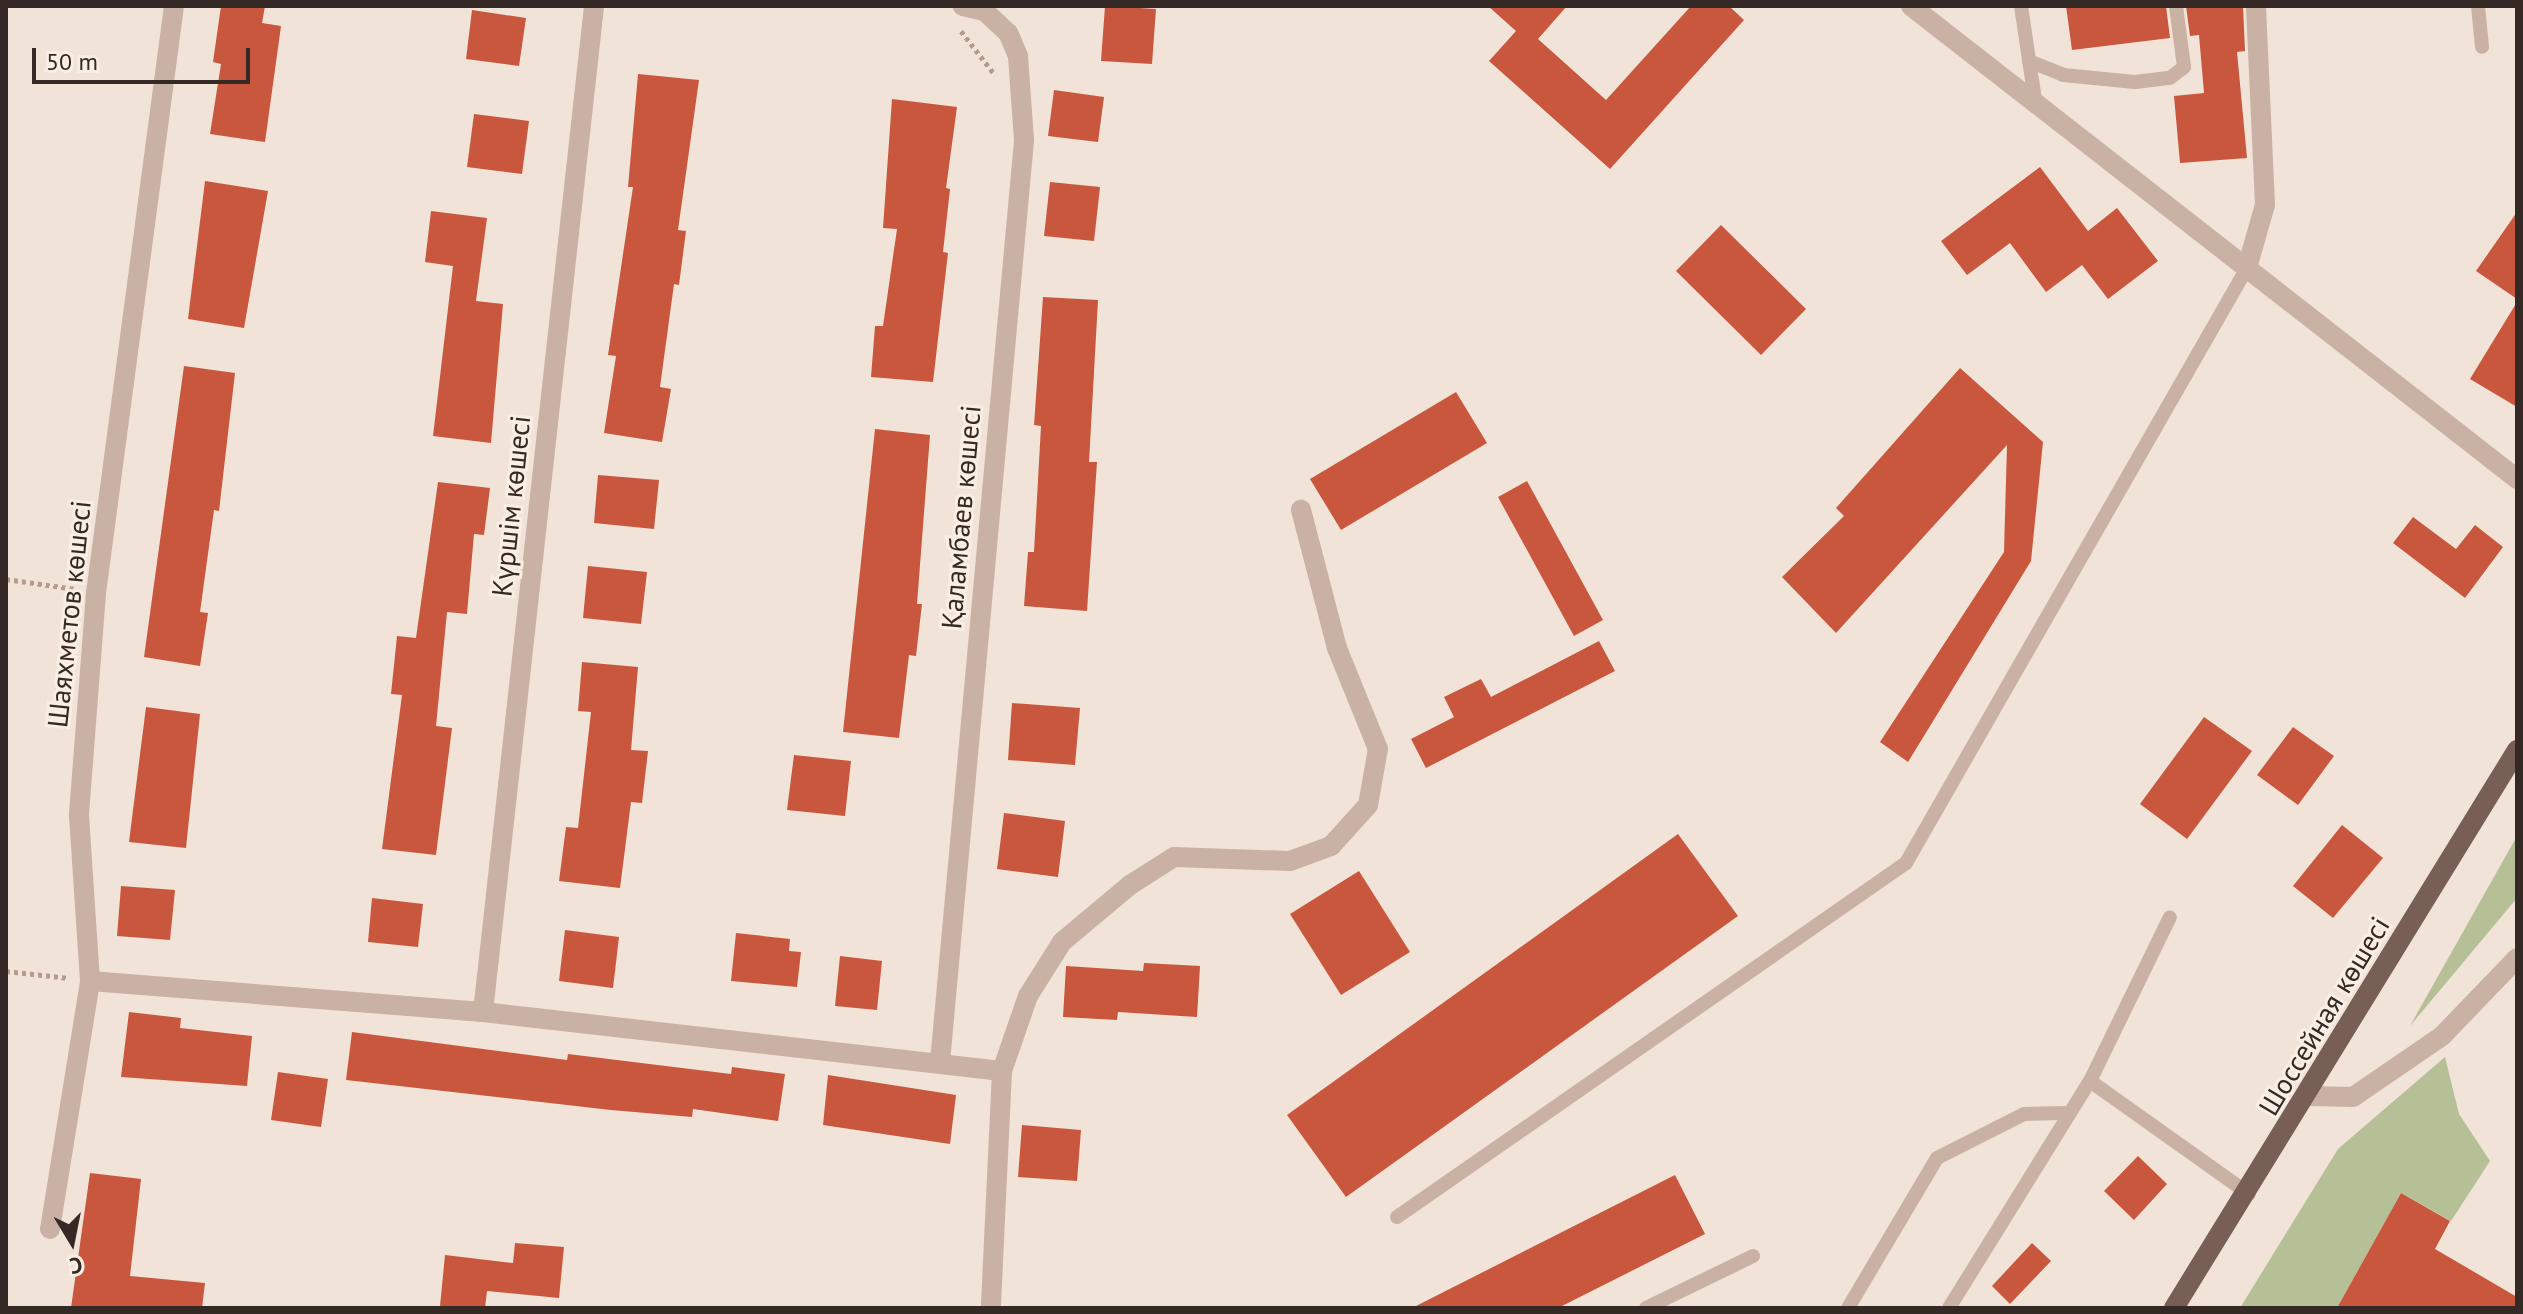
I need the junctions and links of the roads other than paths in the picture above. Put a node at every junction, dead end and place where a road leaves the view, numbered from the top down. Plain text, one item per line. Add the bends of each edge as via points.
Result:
1 (174, 6) edge
2 (594, 6) edge
3 (963, 6) edge
4 (1911, 6) edge
5 (2021, 6) edge
6 (2176, 6) edge
7 (2256, 6) edge
8 (2478, 6) edge
9 (2482, 47) dead end
10 (2029, 61) junction
11 (2036, 106) junction
12 (2247, 268) junction
13 (2517, 479) edge
14 (1301, 510) dead end
15 (2517, 750) edge
16 (2170, 917) dead end
17 (2517, 958) edge
18 (90, 981) junction
19 (483, 1012) junction
20 (940, 1062) junction
21 (1002, 1071) junction
22 (2090, 1081) junction
23 (2308, 1096) junction
24 (2065, 1113) junction
25 (2249, 1194) junction
26 (1397, 1217) dead end
27 (50, 1229) dead end
28 (1753, 1256) dead end
29 (991, 1308) edge
30 (1646, 1308) edge
31 (1848, 1308) edge
32 (1949, 1308) edge
33 (2174, 1308) edge

1 - 18 street, Шаяхметов көшесі via 96,593 79,814
2 - 19 street, Күршім көшесі
3 - 20 street, Қаламбаев көшесі via 984,11 1008,33 1018,56 1024,140
4 - 11 street
5 - 10 lane
6 - 10 lane via 2184,67 2170,78 2135,82 2063,75
7 - 12 street via 2265,205
8 - 9 lane
10 - 11 lane
11 - 12 street
12 - 13 street
12 - 26 lane via 1906,863
14 - 21 street via 1337,648 1378,749 1368,805 1331,846 1290,861 1174,857 1130,885 1062,942 1028,996
15 - 23 main road, Шоссейная көшесі
16 - 22 lane
17 - 23 street via 2442,1036 2353,1097
18 - 19 street
18 - 27 street, Шаяхметов көшесі
19 - 20 street
20 - 21 street
21 - 29 street
22 - 24 lane
22 - 25 lane
23 - 25 main road, Шоссейная көшесі
24 - 31 lane via 2024,1114 1937,1158
24 - 32 lane
25 - 33 main road, Шоссейная көшесі
28 - 30 lane

